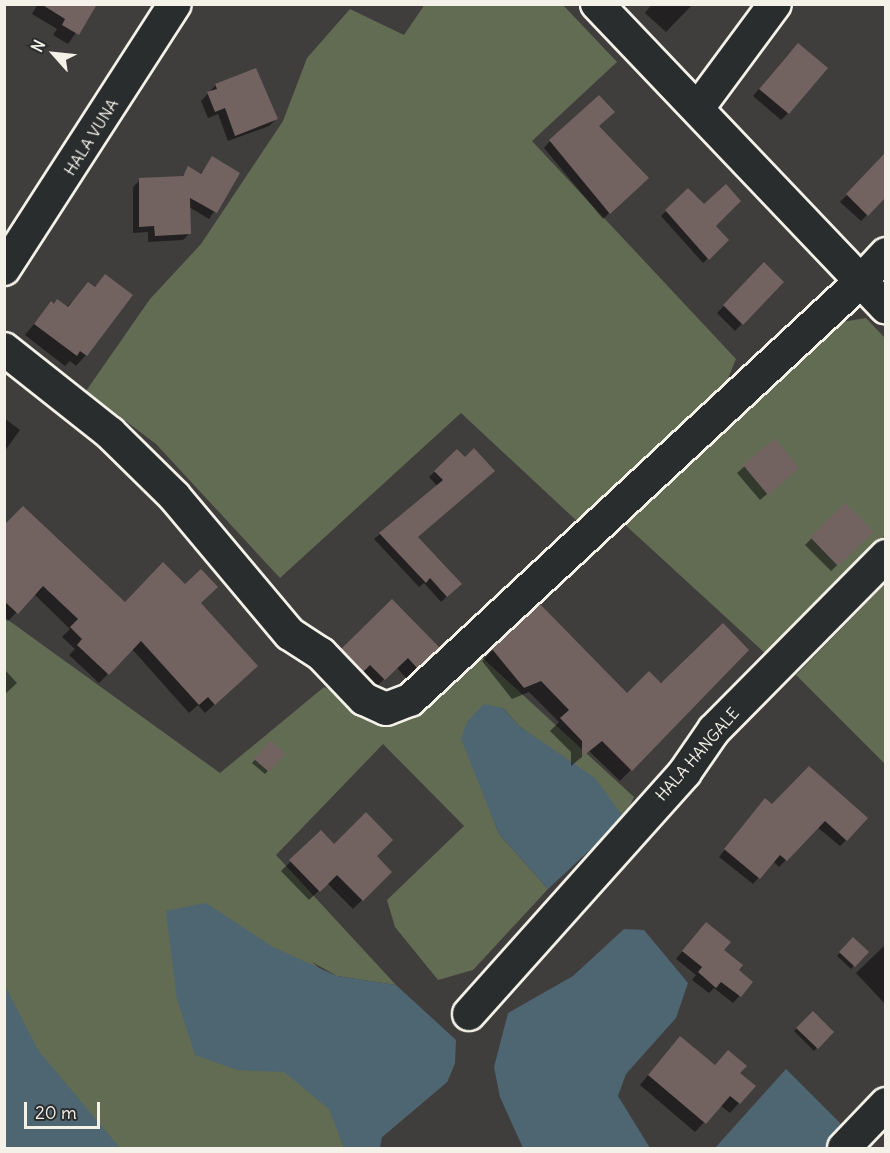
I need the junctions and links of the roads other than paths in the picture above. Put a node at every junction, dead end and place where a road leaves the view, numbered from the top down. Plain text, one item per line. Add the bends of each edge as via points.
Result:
1 (176, 4) edge
2 (597, 4) edge
3 (774, 4) edge
4 (698, 108) junction
5 (885, 254) edge
6 (4, 268) edge
7 (861, 281) junction
8 (885, 307) edge
9 (4, 349) edge
10 (885, 556) edge
11 (469, 1014) dead end
12 (885, 1104) edge
13 (844, 1149) edge

1 - 6 street, HALA VUNA
2 - 4 street
3 - 4 street
4 - 7 street
5 - 7 street
7 - 8 street
7 - 9 street via 410,700 386,709 364,699 321,654 290,634 174,496 110,433
10 - 11 street, HALA HANGALE via 714,730 685,772
12 - 13 street

